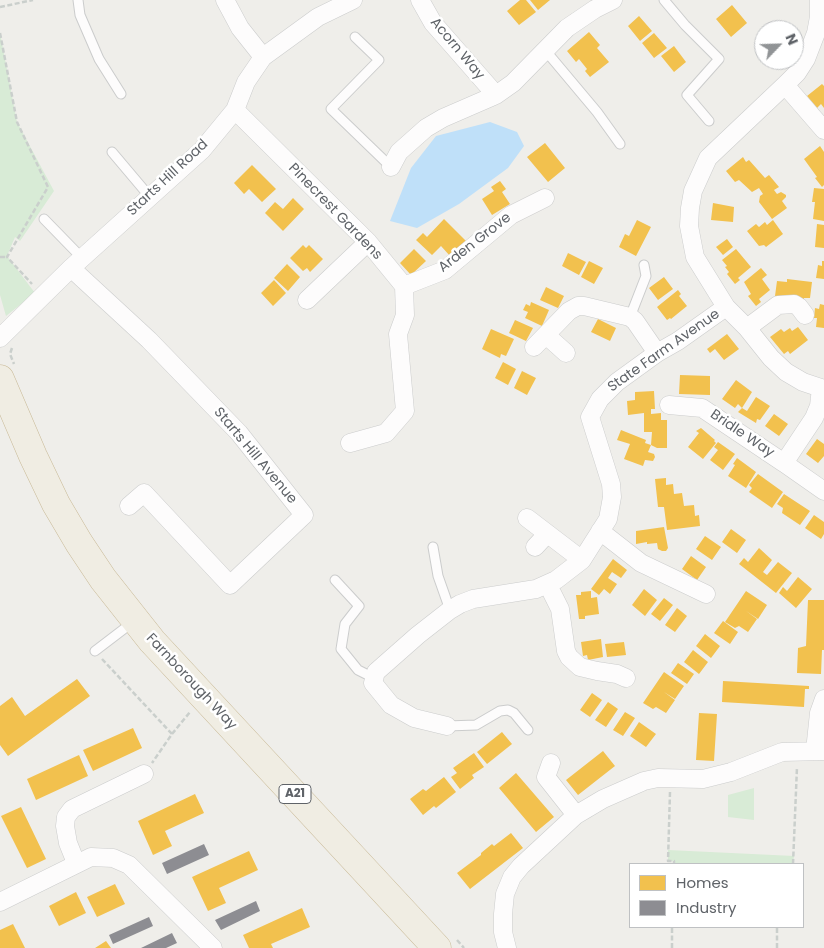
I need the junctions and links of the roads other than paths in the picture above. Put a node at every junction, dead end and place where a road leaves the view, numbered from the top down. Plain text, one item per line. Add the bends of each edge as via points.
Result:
1 (78, 0) edge
2 (225, 0) edge
3 (352, 0) edge
4 (420, 0) edge
5 (613, 0) edge
6 (664, 0) edge
7 (819, 0) edge
8 (355, 37) dead end
9 (545, 50) junction
10 (263, 57) junction
11 (785, 85) junction
12 (121, 94) dead end
13 (496, 95) junction
14 (235, 110) junction
15 (708, 120) dead end
16 (824, 130) edge
17 (620, 144) dead end
18 (112, 152) dead end
19 (391, 167) joint
20 (150, 196) junction
21 (545, 198) dead end
22 (44, 218) dead end
23 (368, 242) junction
24 (76, 263) junction
25 (644, 265) dead end
26 (404, 286) junction
27 (307, 300) dead end
28 (726, 307) junction
29 (805, 315) dead end
30 (630, 317) junction
31 (747, 328) junction
32 (7, 340) edge
33 (657, 353) junction
34 (566, 354) dead end
35 (9, 375) edge
36 (822, 388) edge
37 (669, 405) dead end
38 (350, 444) dead end
39 (784, 462) junction
40 (824, 491) edge
41 (130, 506) dead end
42 (527, 518) dead end
43 (600, 532) junction
44 (547, 534) junction
45 (434, 547) dead end
46 (535, 548) dead end
47 (582, 560) junction
48 (335, 580) dead end
49 (548, 585) junction
50 (706, 594) dead end
51 (450, 610) junction
52 (135, 620) junction
53 (95, 651) road end
54 (375, 675) junction
55 (626, 678) dead end
56 (824, 699) edge
57 (447, 726) joint
58 (528, 730) dead end
59 (812, 751) edge
60 (551, 763) dead end
61 (144, 774) road end
62 (576, 815) junction
63 (76, 863) junction
64 (0, 902) edge
65 (444, 941) edge
66 (213, 948) edge
67 (507, 948) edge

1 - 12 lane via 80,15 99,59
2 - 10 street via 240,28
3 - 10 street, Starts Hill Road via 318,17
4 - 13 street, Acorn Way via 433,24
5 - 9 street via 595,8 567,28
6 - 15 lane via 719,59 687,95
7 - 11 street via 819,17 812,46 797,73
8 - 19 lane via 378,60 332,109
9 - 13 street via 513,83
9 - 17 lane
10 - 14 street, Starts Hill Road via 246,82
11 - 16 street
11 - 28 street via 708,158 693,191 690,226 695,257
13 - 19 street via 426,128 399,152
14 - 20 street, Starts Hill Road via 202,150
14 - 23 street, Pinecrest Gardens
18 - 20 lane
20 - 24 street, Starts Hill Road
21 - 26 street, Arden Grove via 510,214 445,270
22 - 24 lane
23 - 26 street, Pinecrest Gardens
23 - 27 street
24 - 32 street, Starts Hill Road via 43,296
24 - 41 street, Starts Hill Avenue via 240,433 304,515 230,585 144,493
25 - 30 lane via 646,276
26 - 38 street via 405,315 398,334 405,411 386,433
28 - 31 street
28 - 33 street, State Farm Avenue
29 - 31 street via 794,304 778,305
30 - 33 street
30 - 34 street via 578,306 569,311 540,341
31 - 36 street via 786,372
33 - 43 street, State Farm Avenue via 606,392 590,417 611,484 608,519
35 - 52 highway, Farnborough Way / A21 via 34,456 68,526
36 - 39 street, Bridle Way via 814,418
37 - 39 street, Bridle Way via 702,408
39 - 40 street, Bridle Way
42 - 44 street
43 - 47 street, State Farm Avenue
43 - 50 street via 641,563
44 - 46 street
44 - 47 street
45 - 51 lane via 438,576
47 - 49 street, State Farm Avenue
48 - 54 lane via 359,606 345,624 341,649 358,670
49 - 51 street, State Farm Avenue via 536,590 473,599
49 - 55 street via 560,609 569,657 580,667
51 - 54 street, State Farm Avenue
52 - 53 lane
52 - 65 highway, Farnborough Way / A21 via 203,696
54 - 57 street via 375,687 396,708 414,718
56 - 59 street
57 - 58 lane via 476,725 508,710
59 - 62 street via 782,752 703,779 658,778 644,781
60 - 62 street via 546,777
61 - 63 street via 72,809 66,817 65,826
62 - 67 street via 512,877 505,894 503,914
63 - 64 street
63 - 66 street via 102,856 121,860

